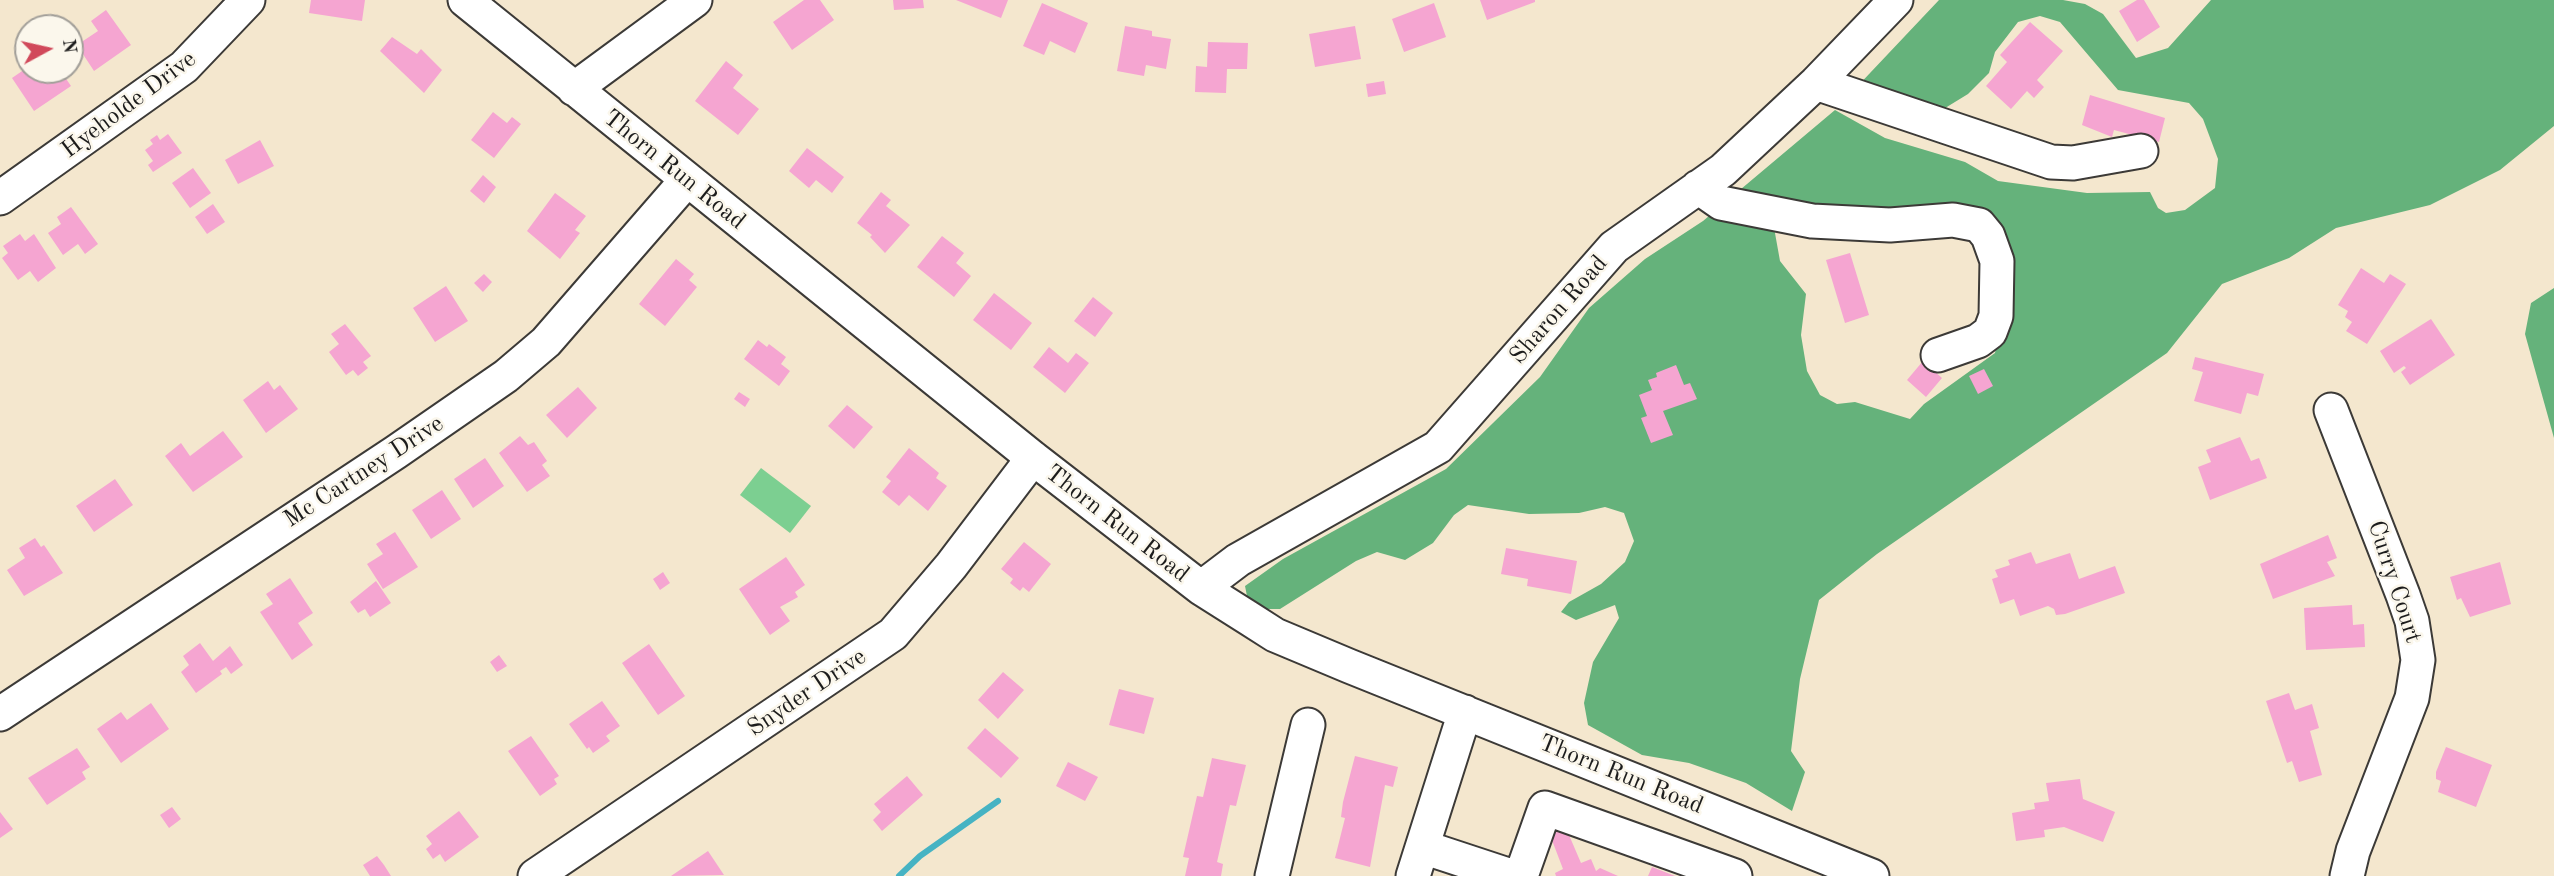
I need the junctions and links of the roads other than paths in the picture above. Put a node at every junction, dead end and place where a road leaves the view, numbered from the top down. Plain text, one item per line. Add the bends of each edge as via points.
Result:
1 (248, 0) edge
2 (465, 0) edge
3 (695, 0) edge
4 (1896, 0) edge
5 (1816, 83) junction
6 (574, 89) junction
7 (2141, 151) dead end
8 (686, 181) junction
9 (1699, 187) junction
10 (0, 198) edge
11 (1938, 355) dead end
12 (2331, 410) dead end
13 (1033, 458) junction
14 (1201, 588) junction
15 (1465, 712) junction
16 (0, 713) edge
17 (1308, 725) dead end
18 (1418, 862) edge
19 (535, 876) edge
20 (1272, 876) edge
21 (1511, 876) edge
22 (1521, 876) edge
23 (1735, 876) edge
24 (1872, 876) edge
25 (2347, 876) edge

1 - 10 street, Hyeholde Drive via 184,67
2 - 6 street, Thorn Run Road
3 - 6 street
4 - 5 street, Sharon Road
5 - 7 street via 2051,162 2073,163
5 - 9 street, Sharon Road
6 - 8 street, Thorn Run Road
8 - 13 street, Thorn Run Road
8 - 16 street, Mc Cartney Drive via 546,342 506,376
9 - 11 street via 1721,203 1812,221 1890,225 1952,220 1979,225 1997,261 1996,316 1990,332 1978,341
9 - 14 street, Sharon Road via 1614,247 1438,447 1238,560
12 - 25 street, Curry Court via 2408,608 2418,660 2412,698
13 - 14 street, Thorn Run Road
13 - 19 street, Snyder Drive via 893,634
14 - 15 street, Thorn Run Road via 1275,635
15 - 18 street
15 - 24 street, Thorn Run Road
17 - 20 street
18 - 21 street
22 - 23 street via 1545,808

